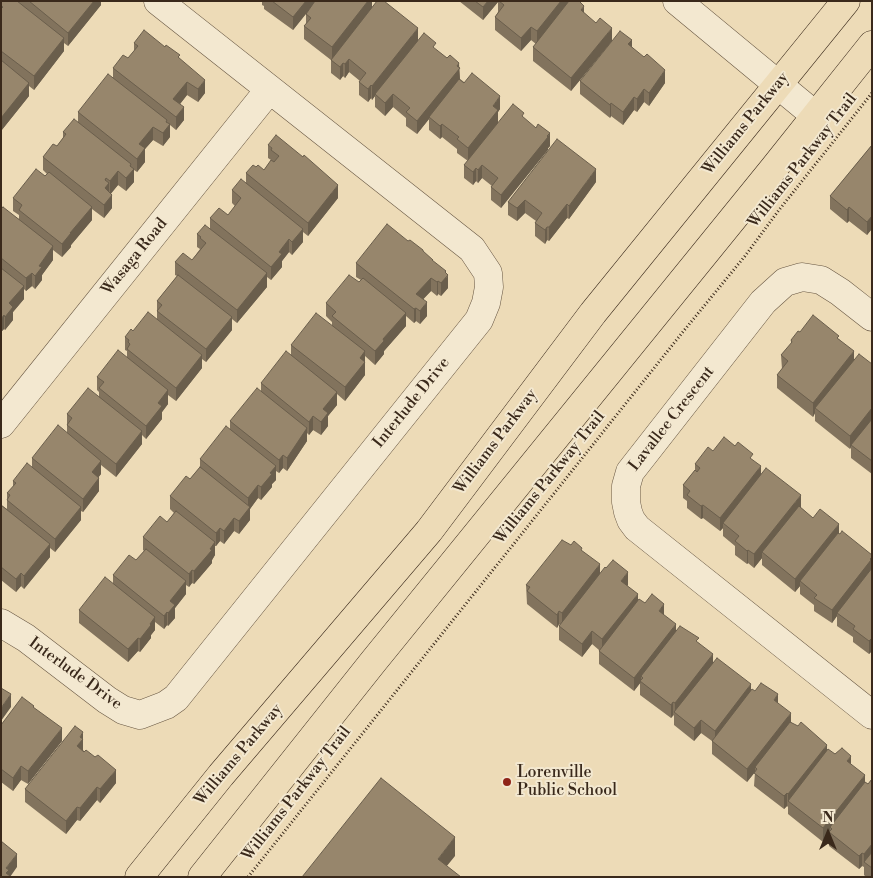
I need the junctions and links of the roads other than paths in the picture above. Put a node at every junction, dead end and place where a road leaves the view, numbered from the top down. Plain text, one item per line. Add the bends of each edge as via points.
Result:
1 (158, 1) edge
2 (677, 1) edge
3 (846, 1) edge
4 (872, 45) edge
5 (777, 85) junction
6 (269, 90) junction
7 (816, 116) junction
8 (872, 317) edge
9 (1, 424) edge
10 (1, 623) edge
11 (872, 715) edge
12 (139, 877) edge
13 (202, 877) edge

1 - 6 street, Interlude Drive
2 - 5 street
3 - 5 main road, Williams Parkway
4 - 7 main road
5 - 7 street
5 - 12 main road, Williams Parkway via 593,312 429,531
6 - 9 street, Wasaga Road
6 - 10 street, Interlude Drive via 472,249 488,273 486,303 478,320 176,698 166,705 140,714 123,710
7 - 13 main road
8 - 11 street, Lavallee Crescent via 821,280 802,277 786,282 764,302 630,472 626,502 637,528

